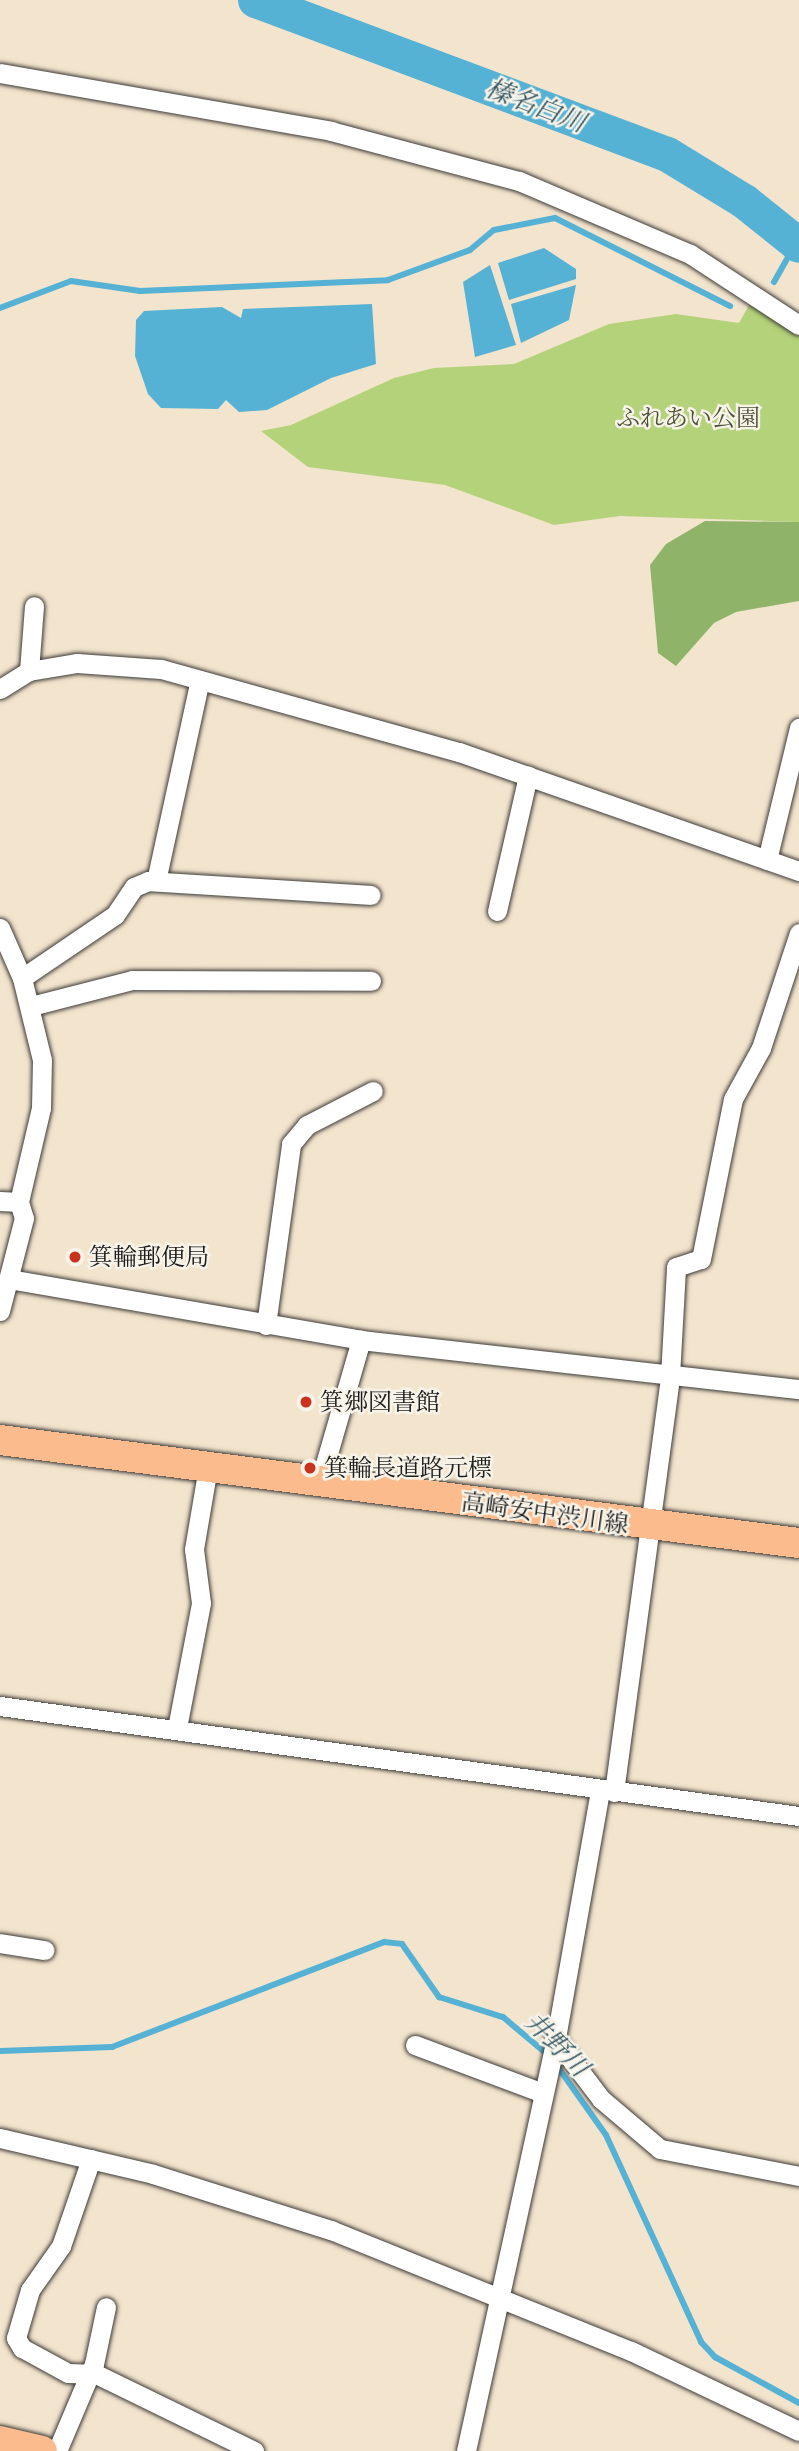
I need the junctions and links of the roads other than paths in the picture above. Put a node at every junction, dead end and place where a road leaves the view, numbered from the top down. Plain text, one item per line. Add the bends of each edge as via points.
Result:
1 (0, 74) edge
2 (799, 325) edge
3 (34, 606) dead end
4 (29, 671) junction
5 (199, 683) junction
6 (0, 689) edge
7 (799, 728) edge
8 (527, 776) junction
9 (767, 860) junction
10 (799, 871) edge
11 (156, 881) junction
12 (371, 895) dead end
13 (497, 911) dead end
14 (0, 928) edge
15 (799, 933) edge
16 (22, 978) junction
17 (371, 981) dead end
18 (31, 1006) junction
19 (373, 1091) dead end
20 (9, 1201) edge
21 (9, 1279) junction
22 (0, 1311) edge
23 (265, 1325) junction
24 (361, 1340) junction
25 (670, 1376) junction
26 (799, 1389) edge
27 (0, 1440) edge
28 (208, 1467) junction
29 (320, 1481) junction
30 (648, 1527) junction
31 (799, 1543) edge
32 (0, 1706) edge
33 (177, 1728) junction
34 (607, 1791) junction
35 (799, 1816) edge
36 (0, 1942) edge
37 (44, 1950) dead end
38 (554, 2043) junction
39 (415, 2045) dead end
40 (543, 2092) junction
41 (0, 2138) edge
42 (91, 2159) junction
43 (799, 2176) edge
44 (499, 2295) junction
45 (106, 2307) dead end
46 (88, 2374) junction
47 (799, 2431) edge
48 (0, 2441) edge
49 (42, 2451) edge
50 (57, 2451) edge
51 (254, 2451) edge
52 (466, 2451) edge

1 - 2 street via 331,131 519,181 690,254
3 - 4 street
4 - 5 street via 117,662
4 - 6 street
5 - 8 street
5 - 11 street
7 - 9 street
8 - 9 street
8 - 13 street
9 - 10 street
11 - 12 street
11 - 16 street via 134,887 115,915
14 - 16 street
15 - 25 street via 761,1048 733,1099 701,1259 676,1267
16 - 18 street
17 - 18 street via 132,980
18 - 20 street via 43,1060 41,1108
19 - 23 street via 307,1125 291,1144
20 - 21 street via 24,1218
21 - 22 street
21 - 23 street
23 - 24 street
24 - 25 street
24 - 29 street
25 - 26 street
25 - 30 street
27 - 28 main road, 高崎安中渋川線
28 - 29 main road, 高崎安中渋川線
28 - 33 street via 194,1549 201,1603
29 - 30 main road, 高崎安中渋川線
30 - 31 main road, 高崎安中渋川線
30 - 34 street
32 - 33 street
33 - 34 street
34 - 35 street
34 - 38 street
36 - 37 street
38 - 40 street
38 - 43 street via 601,2099 660,2149
39 - 40 street
40 - 44 street
41 - 42 street
42 - 44 street via 331,2230
42 - 46 street via 61,2246 30,2290 16,2338 22,2348 68,2373
44 - 47 street
44 - 52 street
45 - 46 street
46 - 50 street
46 - 51 street
48 - 49 main road

